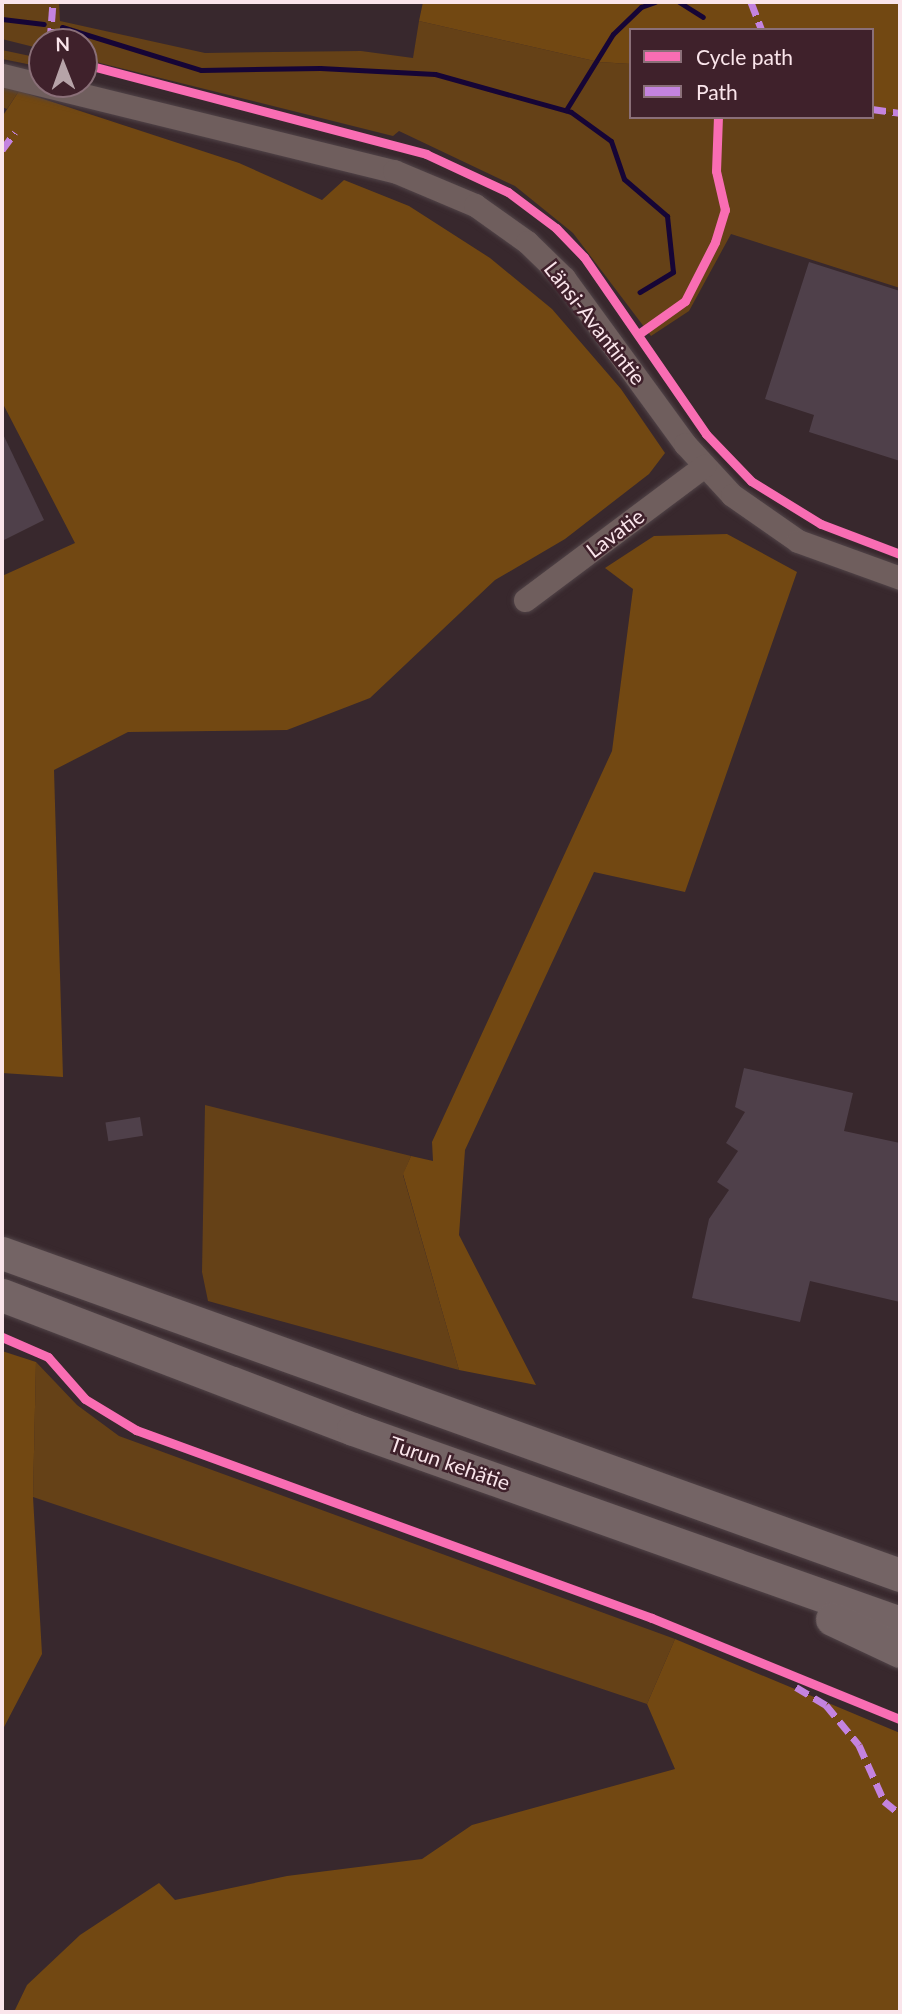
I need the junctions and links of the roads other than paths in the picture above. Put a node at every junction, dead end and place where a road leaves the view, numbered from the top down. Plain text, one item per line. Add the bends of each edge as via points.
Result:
1 (2, 75) edge
2 (704, 466) junction
3 (900, 578) edge
4 (525, 600) dead end
5 (2, 1252) edge
6 (2, 1295) edge
7 (610, 1518) junction
8 (814, 1544) junction
9 (900, 1564) edge
10 (900, 1575) edge
11 (900, 1623) edge
12 (900, 1651) edge

1 - 2 street, Länsi-Avantintie via 394,171 475,205 527,242 564,278
2 - 3 street, Länsi-Avantintie via 756,514 799,541
2 - 4 street, Lavatie
5 - 8 highway
6 - 7 highway, Turun kehätie via 353,1429
7 - 11 highway, Turun kehätie
7 - 12 highway
8 - 9 highway
8 - 10 highway

